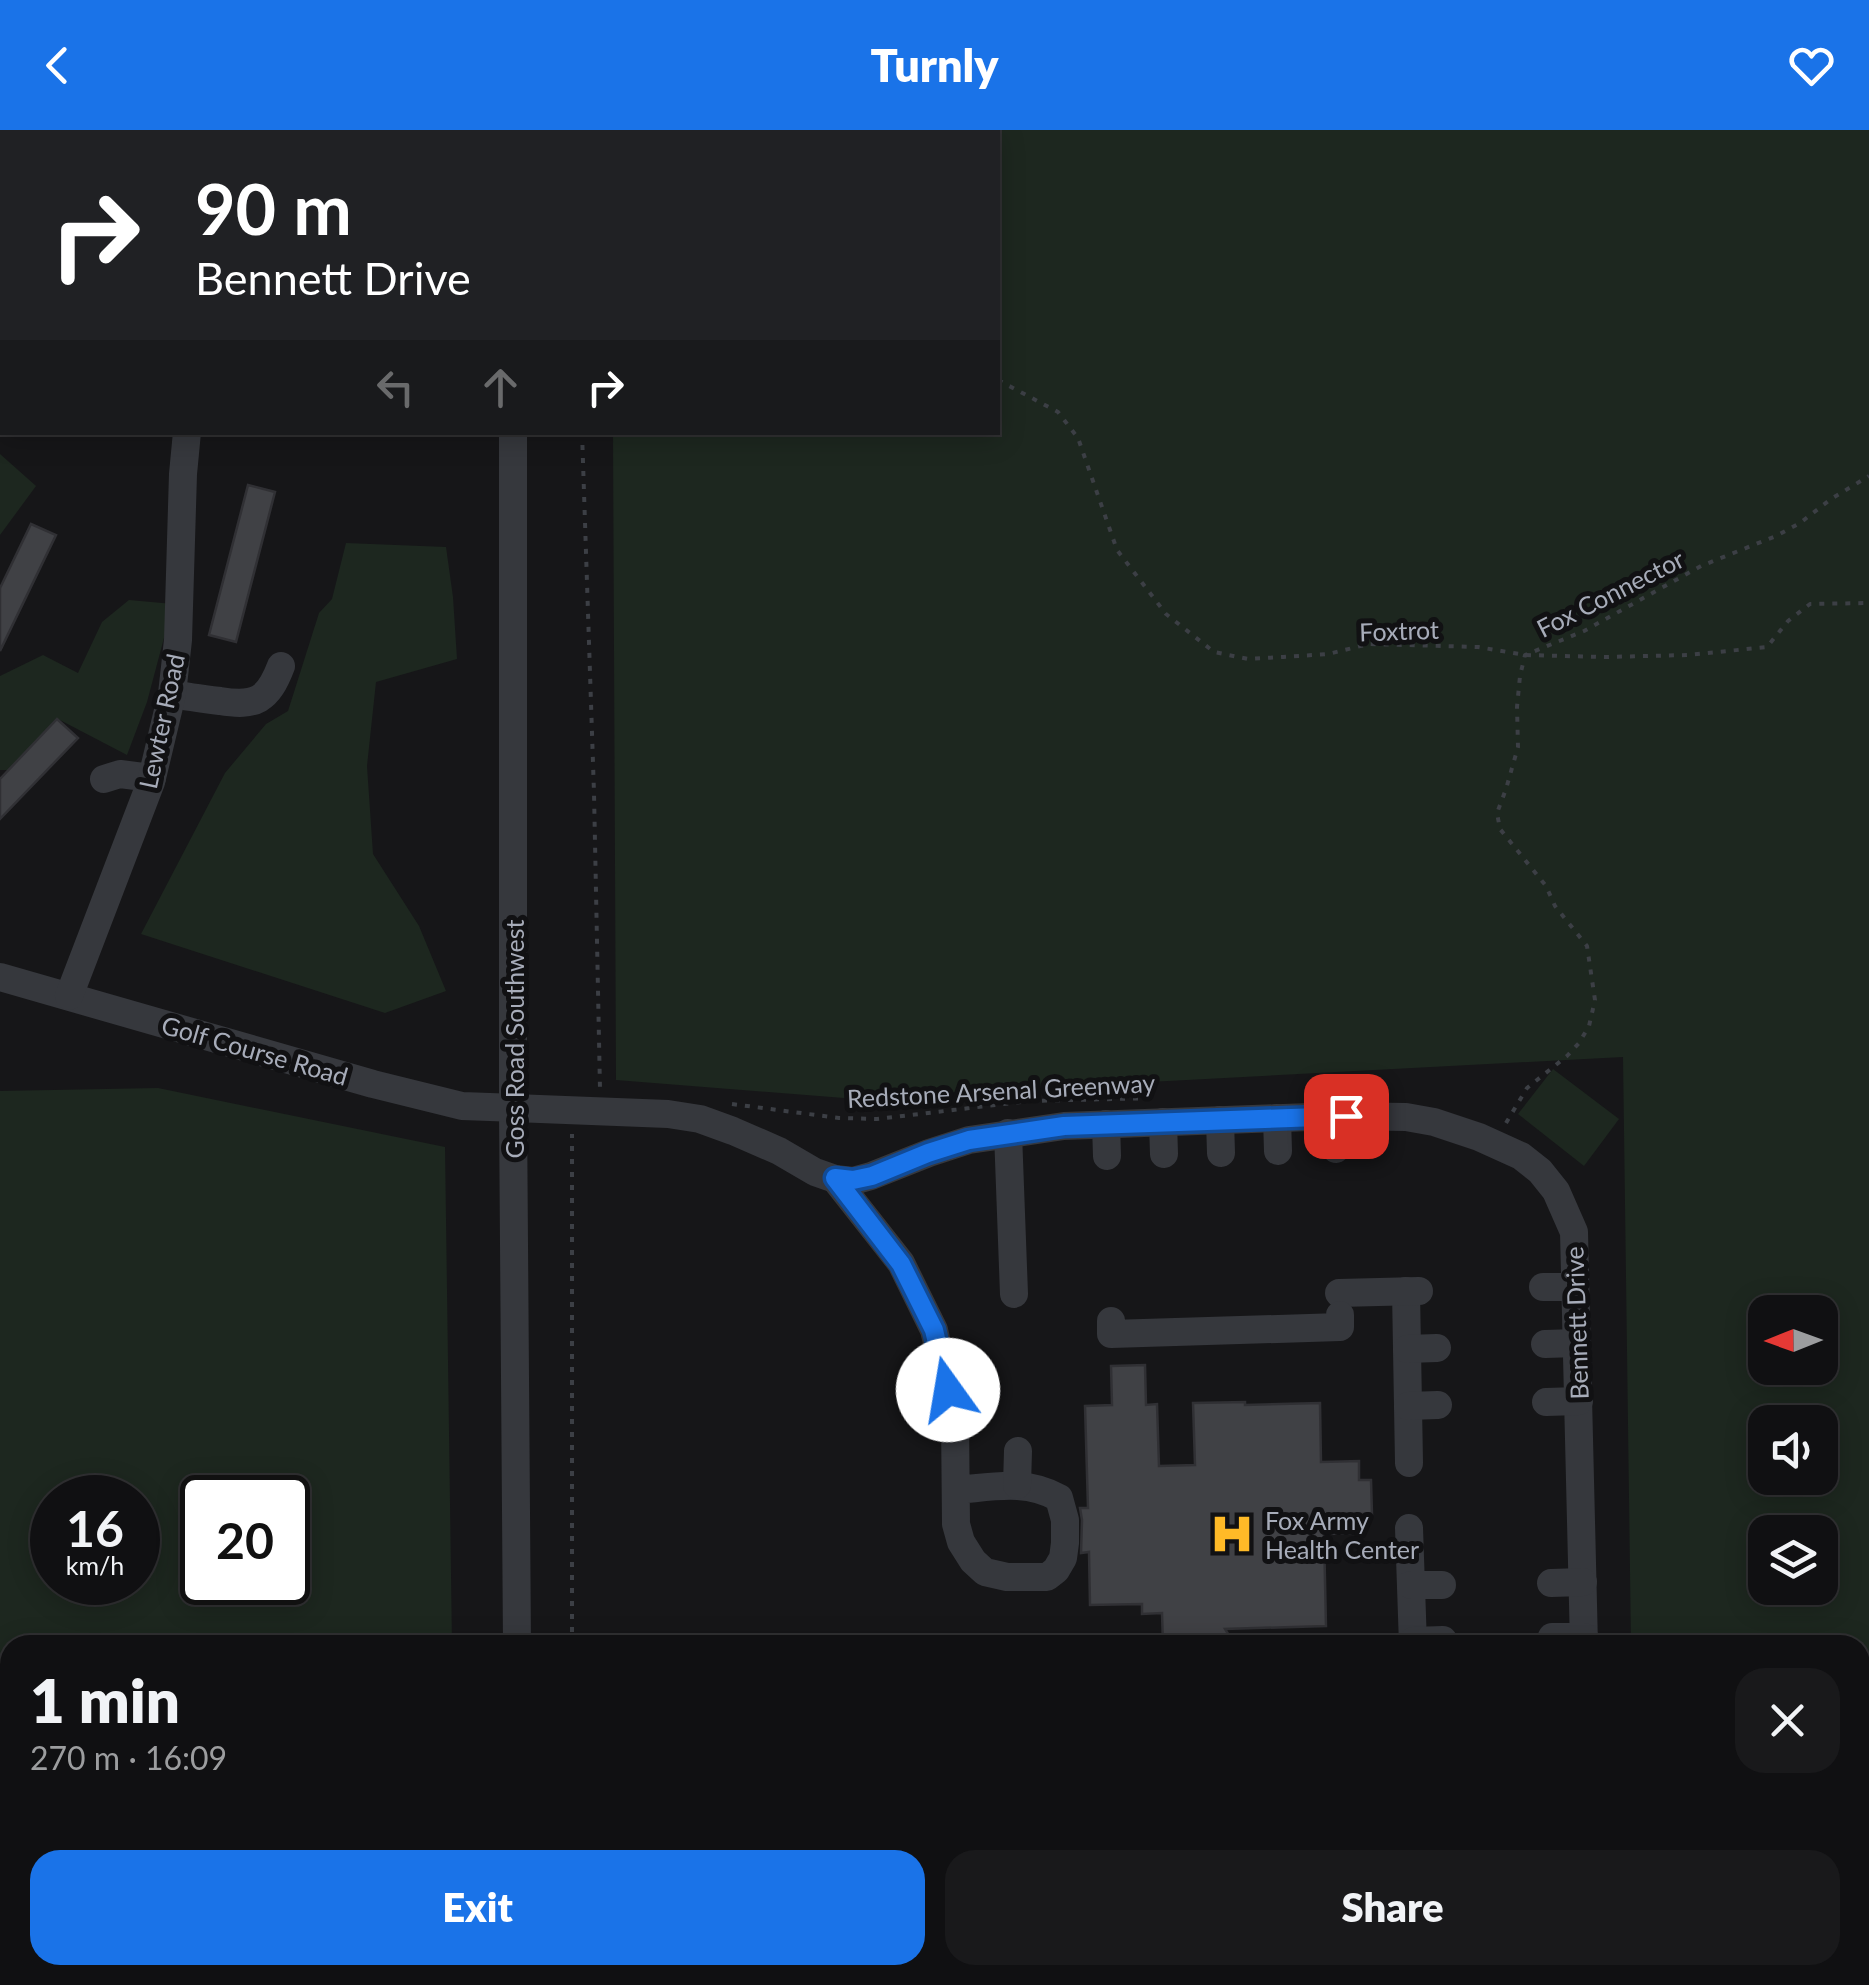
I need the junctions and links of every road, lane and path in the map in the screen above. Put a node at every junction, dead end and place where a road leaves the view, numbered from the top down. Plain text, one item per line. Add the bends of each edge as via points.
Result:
1 (1000, 381) edge
2 (187, 435) edge
3 (582, 435) edge
4 (510, 437) edge
5 (1869, 476) edge
6 (1869, 603) edge
7 (1525, 656) junction
8 (281, 666) dead end
9 (172, 694) junction
10 (152, 778) junction
11 (104, 780) dead end
12 (0, 977) edge
13 (69, 996) junction
14 (613, 1092) dead end
15 (718, 1103) dead end
16 (572, 1109) junction
17 (513, 1110) junction
18 (1163, 1110) junction
19 (1335, 1116) junction
20 (1277, 1118) junction
21 (1220, 1120) junction
22 (1106, 1124) junction
23 (1502, 1126) dead end
24 (1008, 1133) junction
25 (1336, 1149) dead end
26 (1278, 1151) dead end
27 (1221, 1152) dead end
28 (1164, 1154) dead end
29 (1107, 1156) dead end
30 (835, 1178) junction
31 (1575, 1286) junction
32 (1543, 1288) dead end
33 (1014, 1294) dead end
34 (1111, 1320) dead end
35 (1577, 1343) junction
36 (1545, 1344) dead end
37 (1436, 1348) dead end
38 (1407, 1349) junction
39 (1578, 1401) junction
40 (1546, 1402) dead end
41 (1438, 1405) dead end
42 (1408, 1406) junction
43 (1018, 1452) dead end
44 (1408, 1463) dead end
45 (1017, 1485) junction
46 (957, 1490) junction
47 (1410, 1528) dead end
48 (1551, 1582) dead end
49 (1583, 1582) junction
50 (1411, 1585) junction
51 (1442, 1585) dead end
52 (518, 1635) edge
53 (572, 1635) edge
54 (1413, 1635) edge
55 (1584, 1635) edge

1 - 7 path, Foxtrot via 1058,412 1078,438 1117,550 1166,614 1214,652 1248,659 1370,644 1478,647
2 - 9 street, Lewter Road
3 - 14 path via 600,1091
4 - 17 street, Goss Road Southwest
5 - 7 path, Fox Connector via 1776,536 1701,566 1584,632
6 - 7 path, Foxtrot via 1810,604 1767,647 1688,656
7 - 23 path, Fox Connector via 1518,747 1497,813 1500,830 1587,946 1595,1000 1579,1043 1527,1088
8 - 9 street via 256,702
9 - 10 street, Lewter Road
10 - 11 street via 120,774
10 - 13 street, Lewter Road
12 - 13 street, Golf Course Road
13 - 17 street, Golf Course Road via 434,1100
15 - 18 path, Redstone Arsenal Greenway via 877,1119 1029,1102
16 - 17 street
16 - 30 street via 700,1119
16 - 53 path
17 - 52 street, Goss Road Southwest
18 - 21 street, Bennett Drive
18 - 22 street, Bennett Drive
18 - 28 street
19 - 20 street, Bennett Drive
19 - 25 street
19 - 31 street, Bennett Drive via 1434,1122 1521,1156 1556,1190 1574,1232
20 - 21 street, Bennett Drive
20 - 26 street
21 - 27 street
22 - 24 street, Bennett Drive
22 - 29 street
24 - 30 street, Bennett Drive via 969,1140 872,1176
24 - 33 street
30 - 46 street via 901,1264 934,1330 955,1419
31 - 32 street
31 - 35 street, Bennett Drive
34 - 38 street via 1111,1334 1282,1322 1340,1327 1340,1304 1413,1291
35 - 36 street
35 - 39 street, Bennett Drive
37 - 38 street
38 - 42 street
39 - 40 street
39 - 49 street, Bennett Drive
41 - 42 street
42 - 44 street
43 - 45 street
45 - 46 street
45 - 46 street via 1059,1498 1064,1558 1047,1576 1007,1577 972,1561 956,1524
47 - 50 street
48 - 49 street
49 - 55 street, Bennett Drive
50 - 51 street
50 - 54 street

